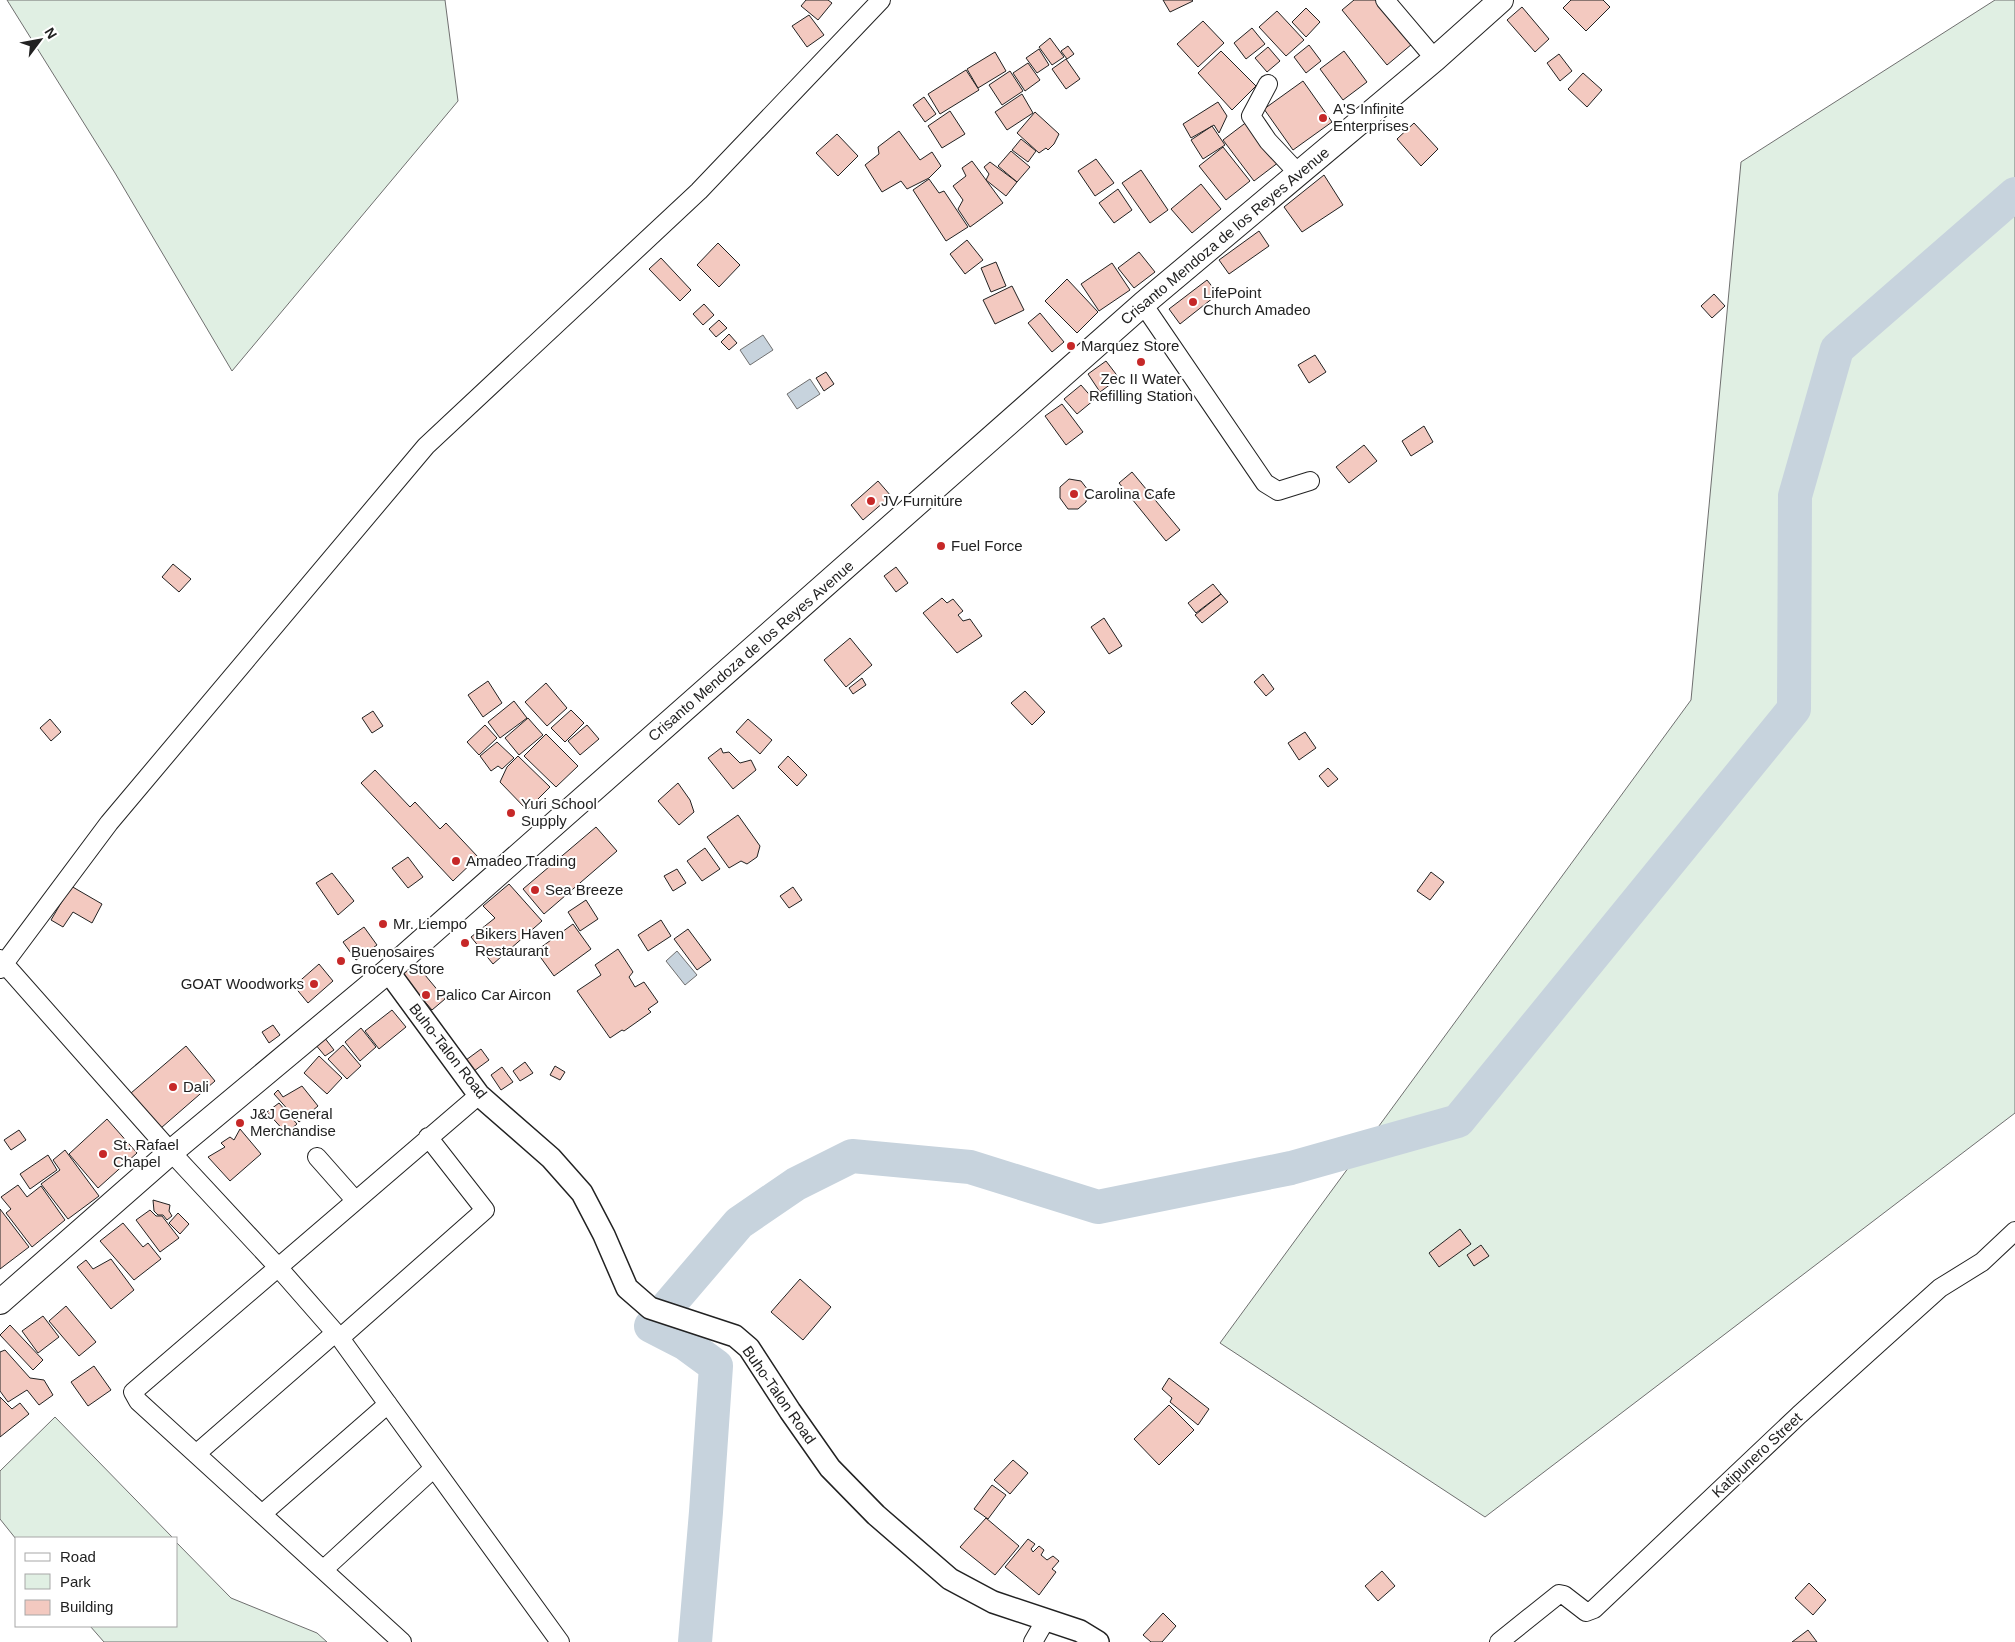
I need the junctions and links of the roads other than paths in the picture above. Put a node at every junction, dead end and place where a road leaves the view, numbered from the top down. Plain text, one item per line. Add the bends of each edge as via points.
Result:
1 (881, 0) edge
2 (1385, 0) edge
3 (1501, 0) edge
4 (1435, 59) junction
5 (1268, 84) dead end
6 (1298, 173) junction
7 (1143, 304) junction
8 (1310, 481) dead end
9 (2, 964) edge
10 (388, 971) junction
11 (479, 1095) junction
12 (428, 1137) junction
13 (171, 1152) junction
14 (317, 1157) dead end
15 (355, 1200) junction
16 (2015, 1231) edge
17 (277, 1266) junction
18 (0, 1302) edge
19 (338, 1335) junction
20 (388, 1404) junction
21 (196, 1454) junction
22 (434, 1468) junction
23 (262, 1514) junction
24 (323, 1570) junction
25 (1046, 1621) junction
26 (402, 1642) edge
27 (560, 1642) edge
28 (1033, 1642) edge
29 (1098, 1642) edge
30 (1499, 1642) edge

1 - 9 street via 699,191 426,446 109,823
2 - 4 street
3 - 4 main road, Crisanto Mendoza de los Reyes Avenue
4 - 6 main road, Crisanto Mendoza de los Reyes Avenue
5 - 6 street via 1251,116 1268,141
6 - 7 main road, Crisanto Mendoza de los Reyes Avenue
7 - 8 street via 1265,483 1278,491
7 - 10 main road, Crisanto Mendoza de los Reyes Avenue
9 - 13 street
10 - 11 street, Buho-Talon Road
10 - 13 main road, Crisanto Mendoza de los Reyes Avenue
11 - 12 street
11 - 25 street, Buho-Talon Road via 551,1158 582,1193 627,1288 650,1308 735,1336 749,1348 830,1468 876,1515 950,1579 993,1602
12 - 15 street
12 - 19 street via 485,1210
13 - 17 street
13 - 18 main road, Crisanto Mendoza de los Reyes Avenue
14 - 15 street
15 - 17 street
16 - 30 street, Katipunero Street via 1982,1262 1940,1288 1874,1347 1594,1609 1586,1612 1559,1594
17 - 19 street
17 - 21 street via 133,1392 138,1401
19 - 20 street
19 - 21 street
20 - 22 street
20 - 23 street
21 - 23 street
22 - 24 street
22 - 27 street
23 - 24 street
24 - 26 street
25 - 28 street
25 - 29 street, Buho-Talon Road via 1080,1631

